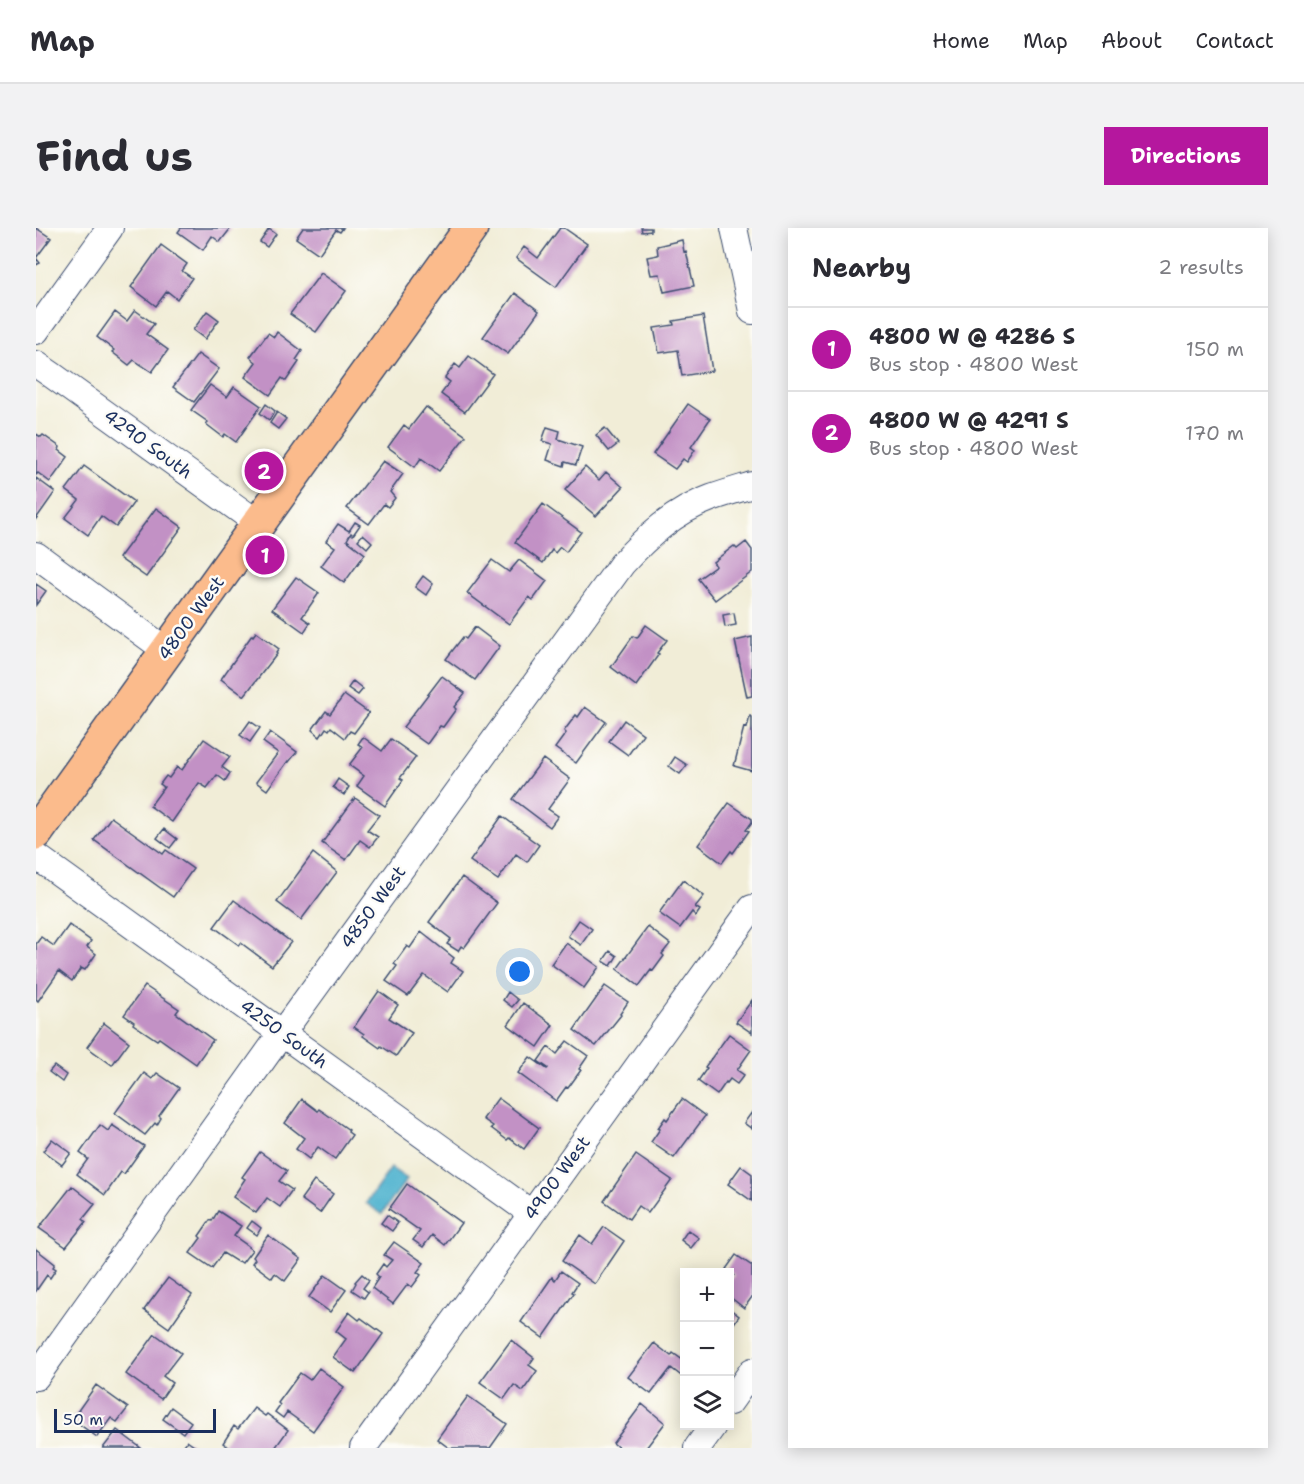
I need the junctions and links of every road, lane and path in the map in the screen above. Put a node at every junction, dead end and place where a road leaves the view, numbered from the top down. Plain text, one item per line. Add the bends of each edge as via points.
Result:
1 (110, 228) edge
2 (471, 228) edge
3 (734, 228) edge
4 (752, 311) edge
5 (36, 331) edge
6 (36, 364) edge
7 (752, 485) edge
8 (259, 524) junction
9 (36, 555) edge
10 (167, 651) junction
11 (36, 833) edge
12 (36, 856) edge
13 (752, 908) edge
14 (282, 1034) junction
15 (531, 1214) junction
16 (752, 1371) edge
17 (36, 1377) edge
18 (734, 1395) edge
19 (710, 1430) edge
20 (363, 1448) edge
21 (697, 1448) edge

1 - 5 street
2 - 8 main road, 4800 West
3 - 4 street
6 - 8 street, 4290 South
7 - 14 street, 4850 West via 712,497 681,512 650,535 622,564
8 - 10 main road, 4800 West
9 - 10 street
10 - 11 main road, 4800 West
12 - 14 street, 4250 South
13 - 15 street, 4900 West
14 - 15 street, 4250 South
14 - 17 street, 4850 West
15 - 20 street, 4900 West
16 - 18 street
19 - 21 street

